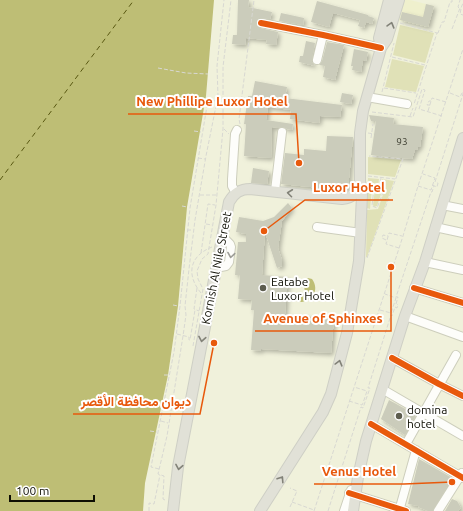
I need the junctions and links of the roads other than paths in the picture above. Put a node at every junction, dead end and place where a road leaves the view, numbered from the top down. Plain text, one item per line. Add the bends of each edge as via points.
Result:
1 (389, 0) edge
2 (398, 0) edge
3 (261, 23) dead end
4 (323, 35) junction
5 (381, 48) junction
6 (317, 60) dead end
7 (367, 97) junction
8 (407, 104) dead end
9 (238, 130) road end
10 (282, 132) dead end
11 (463, 138) edge
12 (360, 178) junction
13 (275, 191) junction
14 (236, 193) junction
15 (342, 199) junction
16 (442, 205) junction
17 (463, 209) edge
18 (361, 210) junction
19 (317, 227) dead end
20 (435, 227) junction
21 (360, 233) junction
22 (463, 233) edge
23 (425, 262) junction
24 (463, 270) edge
25 (414, 288) junction
26 (463, 303) edge
27 (405, 316) junction
28 (463, 337) edge
29 (456, 355) dead end
30 (392, 358) junction
31 (439, 384) junction
32 (382, 389) junction
33 (463, 396) edge
34 (423, 413) junction
35 (371, 424) junction
36 (463, 436) edge
37 (406, 444) junction
38 (416, 450) junction
39 (462, 475) edge
40 (352, 494) junction
41 (401, 510) edge
42 (174, 511) edge
43 (260, 511) edge
44 (344, 511) edge
45 (353, 511) edge
46 (438, 511) edge

1 - 5 main road via 379,38
5 -> 2 main road via 387,39
3 - 4 street
4 - 5 street
4 - 6 street
5 - 7 main road
7 - 8 street
7 - 12 main road via 359,143
9 - 14 street via 235,134 232,179
10 - 13 street
11 - 16 main road
12 - 15 main road via 354,195
12 - 18 main road
13 - 14 main road via 250,189
15 -> 13 main road
14 -> 42 main road, Kornish Al Nile Street via 227,205 216,268 206,297 178,467
15 - 18 main road
16 - 17 street
16 - 20 main road
18 - 21 main road
19 - 21 street
20 - 22 street
20 - 23 main road
43 -> 21 main road via 327,403 348,329 359,261
23 - 24 street
23 - 25 main road
25 - 26 street
25 - 27 main road
27 - 28 street
27 - 30 main road
29 - 31 street
30 - 31 street
30 - 32 main road
31 - 33 street
31 - 34 street
32 - 34 street
32 - 35 main road
34 - 36 street
34 - 37 street
35 - 37 street
35 - 40 main road
37 - 38 street
38 - 39 street
38 - 41 street
39 - 46 street
40 - 41 street
40 - 44 street
40 - 45 main road

